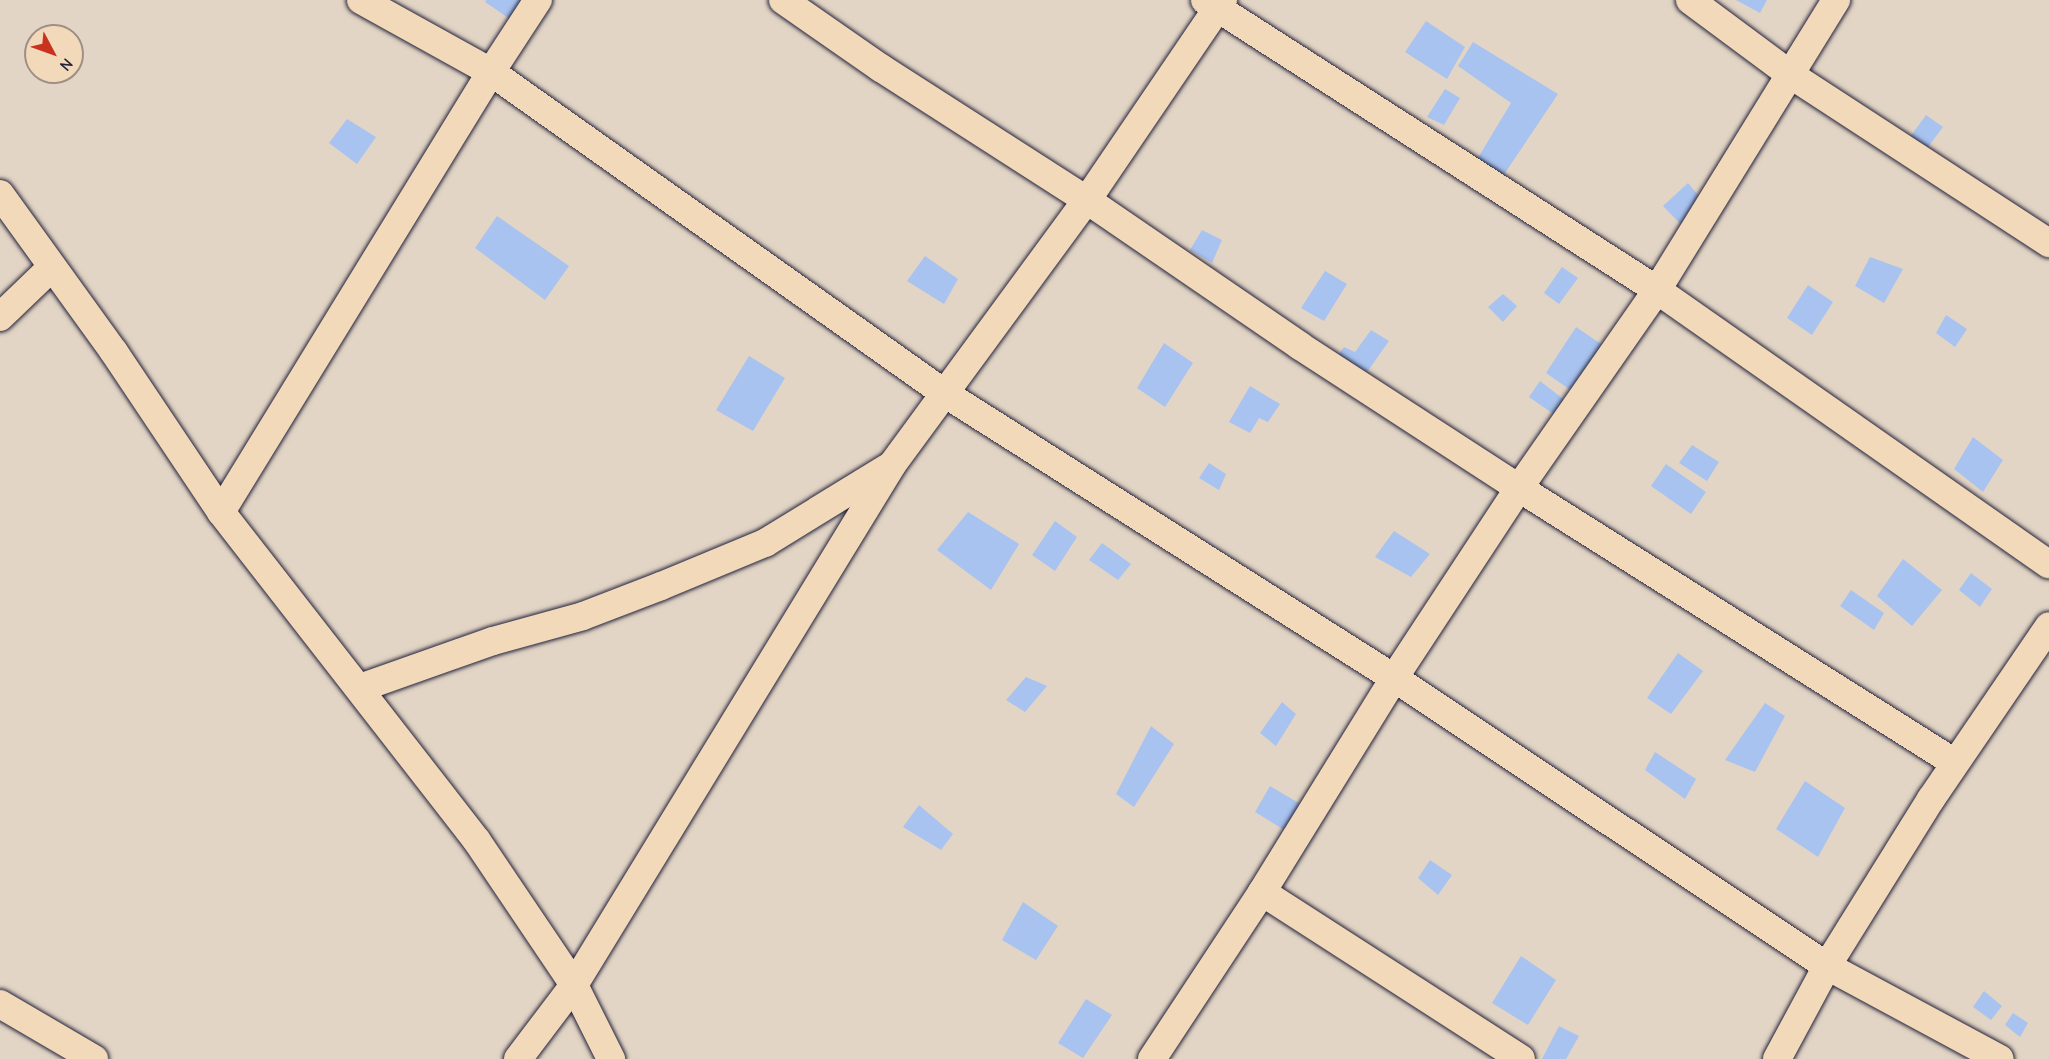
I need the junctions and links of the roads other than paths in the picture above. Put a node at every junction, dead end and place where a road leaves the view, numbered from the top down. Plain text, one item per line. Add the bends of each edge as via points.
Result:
1 (361, 0) edge
2 (538, 0) edge
3 (783, 0) edge
4 (1690, 0) edge
5 (1836, 0) edge
6 (1215, 3) edge
7 (491, 72) junction
8 (1791, 75) junction
9 (0, 194) edge
10 (1087, 201) junction
11 (2049, 243) edge
12 (52, 267) junction
13 (1657, 290) junction
14 (0, 317) edge
15 (944, 393) junction
16 (892, 465) junction
17 (1519, 488) junction
18 (221, 512) junction
19 (2049, 564) edge
20 (2049, 626) edge
21 (1394, 678) junction
22 (360, 688) junction
23 (1955, 763) junction
24 (1262, 892) junction
25 (1827, 966) junction
26 (574, 985) junction
27 (0, 1004) edge
28 (94, 1059) edge
29 (518, 1059) edge
30 (611, 1059) edge
31 (1152, 1059) edge
32 (1521, 1059) edge
33 (1777, 1059) edge
34 (2001, 1059) edge

1 - 7 street
2 - 7 street
3 - 10 street
4 - 8 street
5 - 8 street
6 - 10 street
6 - 13 street
7 - 15 street
7 - 18 street
8 - 11 street
8 - 13 street
9 - 12 street
10 - 15 street
10 - 17 street
12 - 14 street
12 - 18 street
13 - 17 street
13 - 19 street
15 - 16 street
15 - 21 street
16 - 22 street via 765,543 583,616 492,641
16 - 26 street
17 - 21 street
17 - 23 street
18 - 22 street
20 - 23 street
21 - 24 street
21 - 25 street
22 - 26 street via 477,841
23 - 25 street
24 - 31 street
24 - 32 street
25 - 33 street
25 - 34 street
26 - 29 street
26 - 30 street
27 - 28 street

